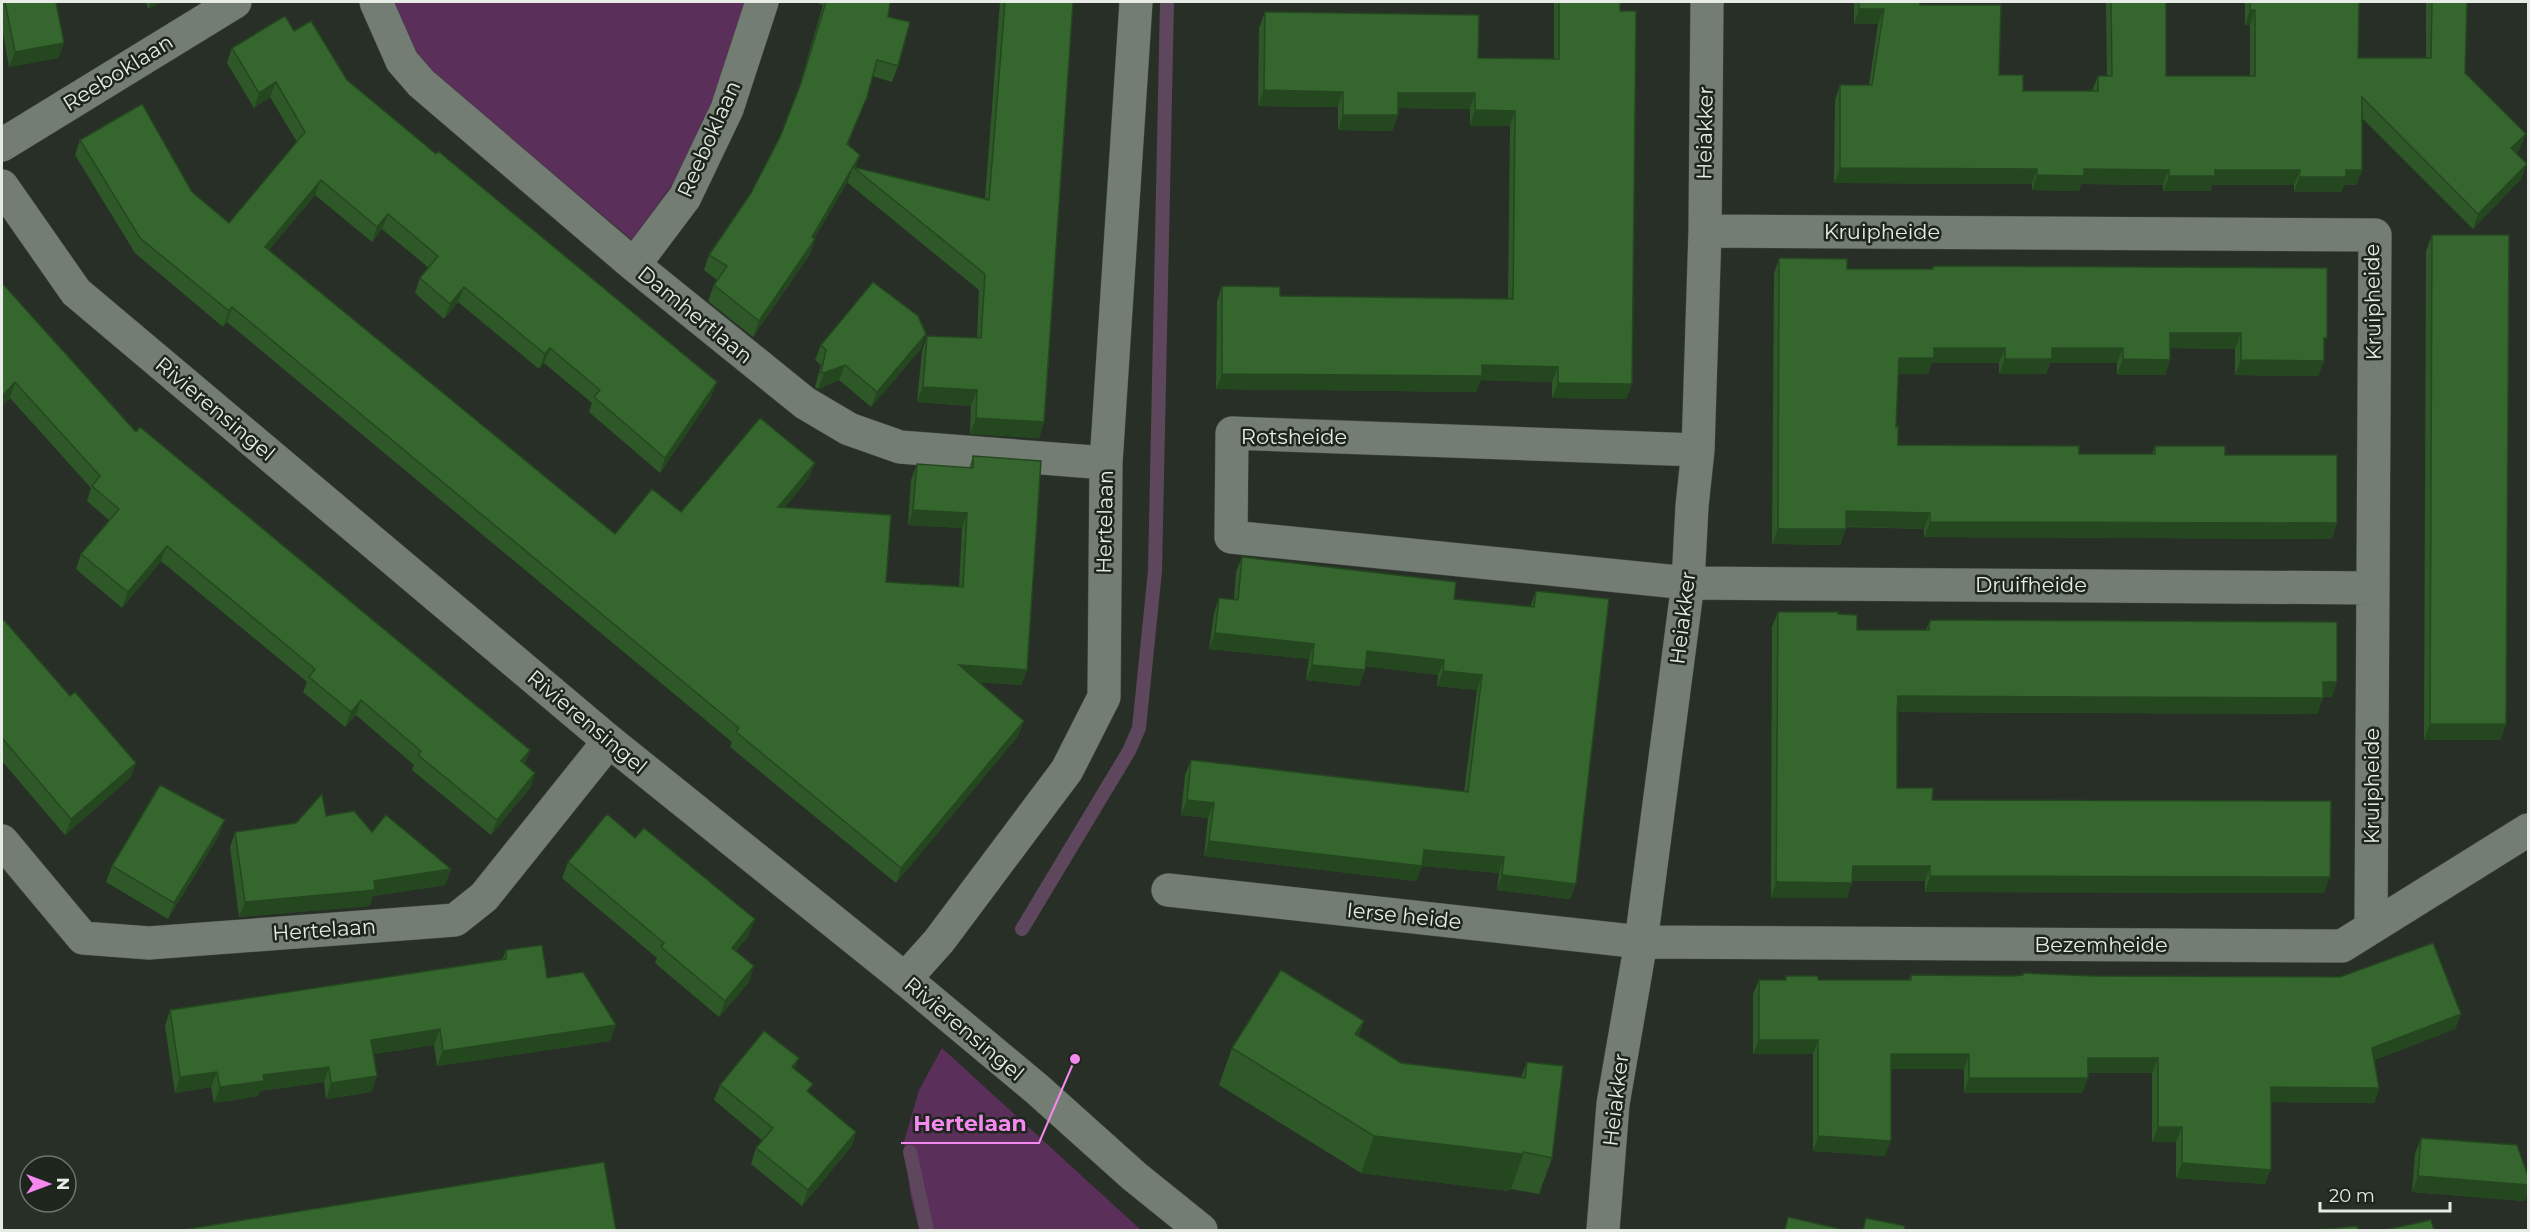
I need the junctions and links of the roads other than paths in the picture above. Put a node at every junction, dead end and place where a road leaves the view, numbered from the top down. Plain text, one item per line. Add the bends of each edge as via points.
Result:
1 (235, 2) edge
2 (376, 2) edge
3 (762, 2) edge
4 (1136, 2) edge
5 (1707, 2) edge
6 (2, 145) edge
7 (2, 186) edge
8 (1704, 231) junction
9 (634, 266) junction
10 (1698, 450) junction
11 (1106, 463) junction
12 (1688, 583) junction
13 (2373, 588) junction
14 (609, 741) junction
15 (2529, 831) edge
16 (2, 841) edge
17 (1168, 890) dead end
18 (2371, 928) junction
19 (1641, 942) junction
20 (905, 979) junction
21 (1201, 1230) edge
22 (1603, 1230) edge

1 - 6 street, Reeboklaan
2 - 9 street, Damhertlaan via 402,60 421,83
3 - 9 street, Reeboklaan via 727,109 685,197
4 - 11 street, Hertelaan
5 - 8 street, Heiakker
7 - 14 street, Rivierensingel via 76,292
8 - 10 street, Heiakker
8 - 13 street, Kruipheide via 2375,234
9 - 11 street, Damhertlaan via 805,403 849,429 900,447
10 - 12 street, Heiakker
10 - 12 street, Rotsheide via 1232,433 1231,537
11 - 20 street, Hertelaan via 1104,697 1067,770 939,941
12 - 13 street, Druifheide
12 - 19 street, Heiakker
13 - 18 street, Kruipheide
14 - 16 street, Hertelaan via 484,897 455,920 148,943 83,938
14 - 20 street, Rivierensingel
15 - 18 street, Bezemheide
17 - 19 street, Ierse heide
18 - 19 street, Bezemheide via 2343,946
19 - 22 street, Heiakker via 1613,1104
20 - 21 street, Rivierensingel

